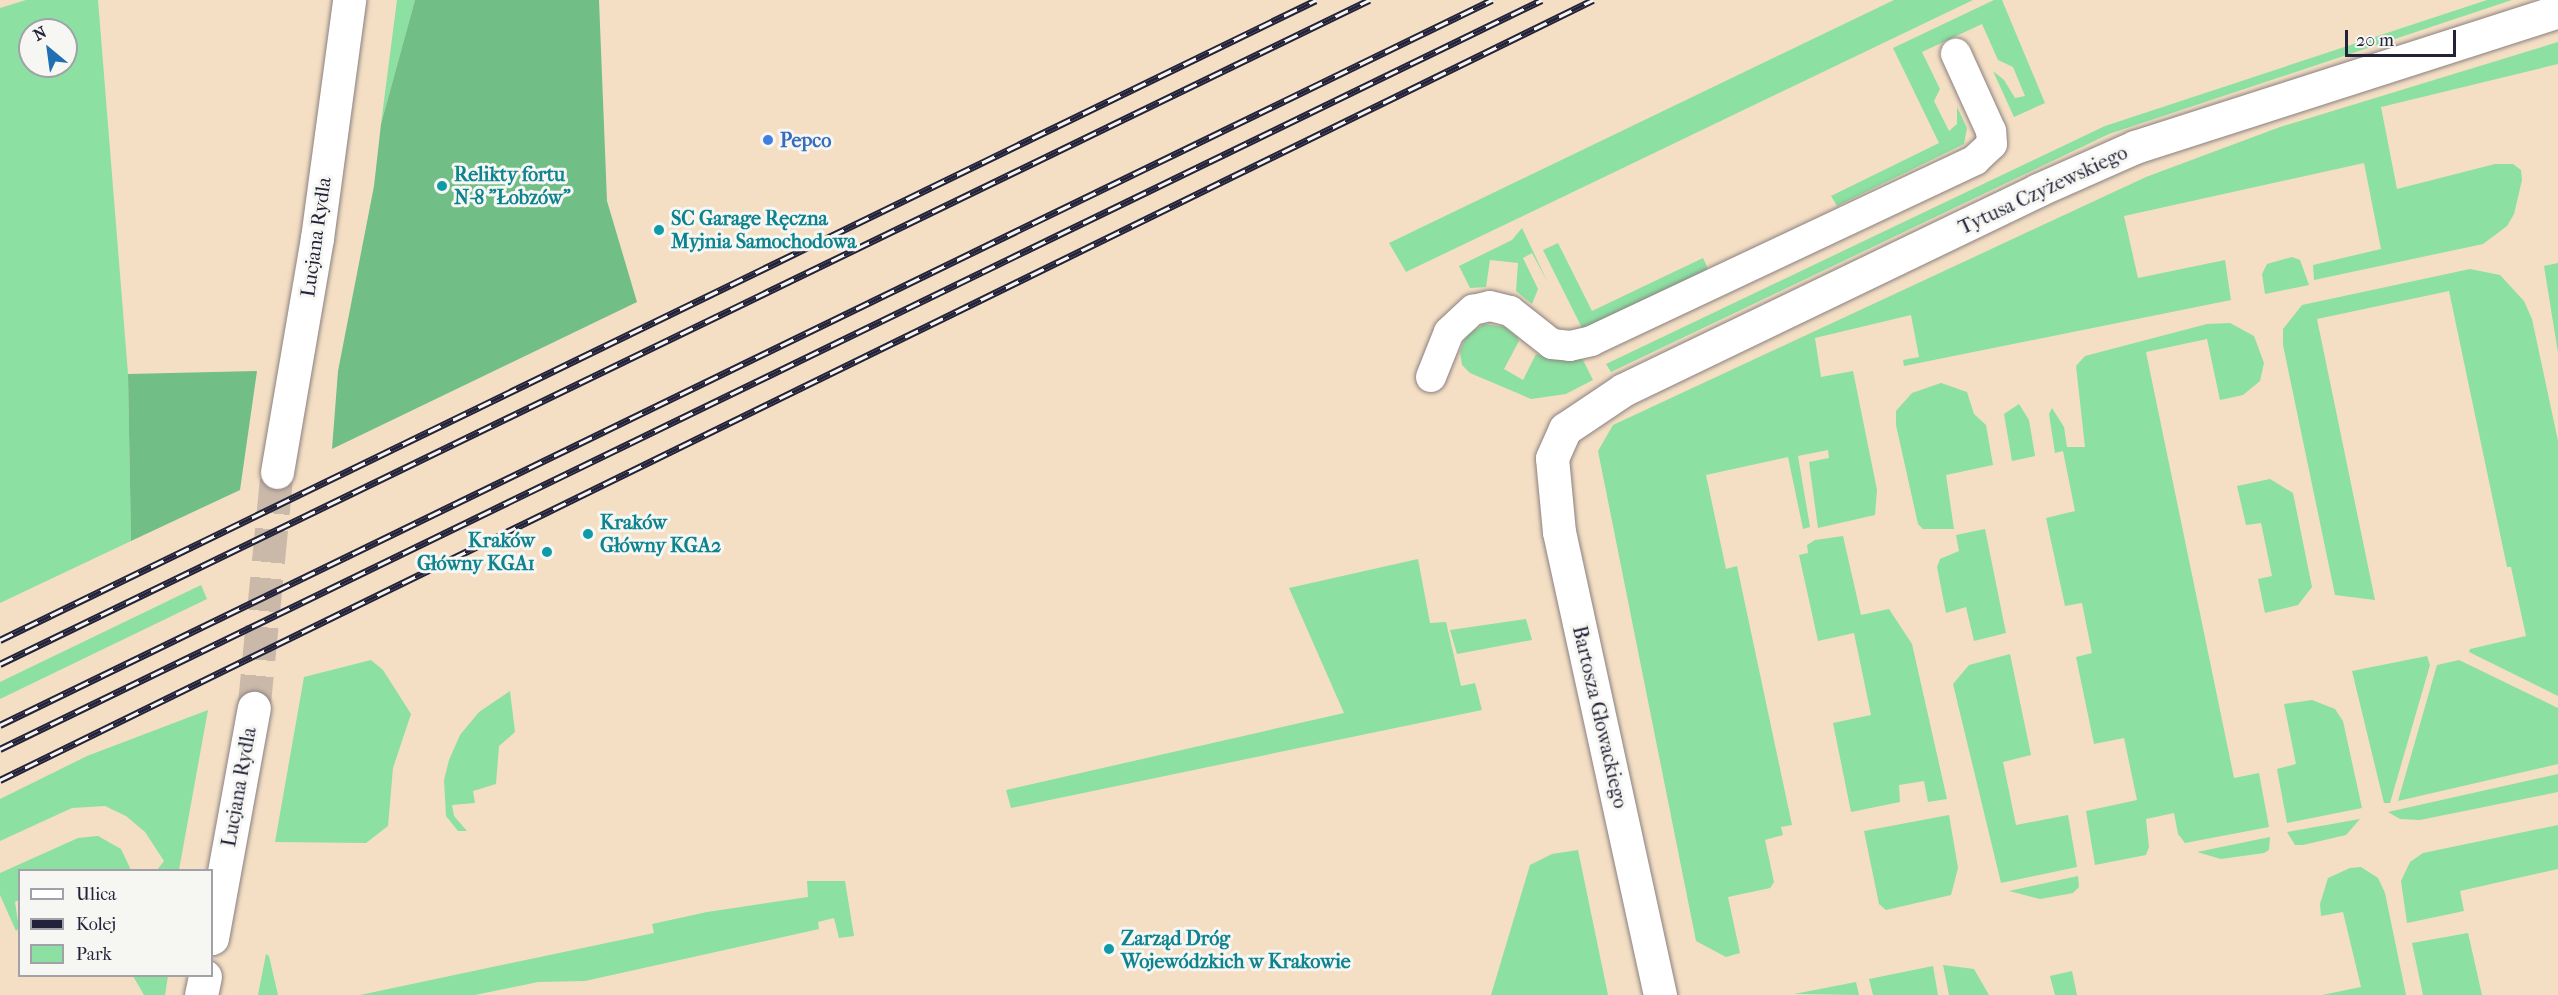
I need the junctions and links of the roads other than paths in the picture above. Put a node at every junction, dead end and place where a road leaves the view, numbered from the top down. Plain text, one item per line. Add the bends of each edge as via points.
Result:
1 (350, 0) edge
2 (2558, 11) edge
3 (1956, 54) dead end
4 (1431, 377) dead end
5 (1558, 438) joint
6 (277, 472) tunnel mouth
7 (254, 708) tunnel mouth
8 (213, 933) edge
9 (205, 977) edge
10 (201, 995) edge
11 (1660, 995) edge

1 - 6 street, Lucjana Rydla via 317,238
2 - 5 street, Tytusa Czyżewskiego via 2135,147 1610,396
3 - 4 street via 1991,131 1992,144 1975,160 1591,341 1570,346 1552,344 1510,311 1490,306 1473,310 1449,332
5 - 11 street, Bartosza Głowackiego via 1552,458 1552,485 1559,532
7 - 8 street, Lucjana Rydla
9 - 10 street

